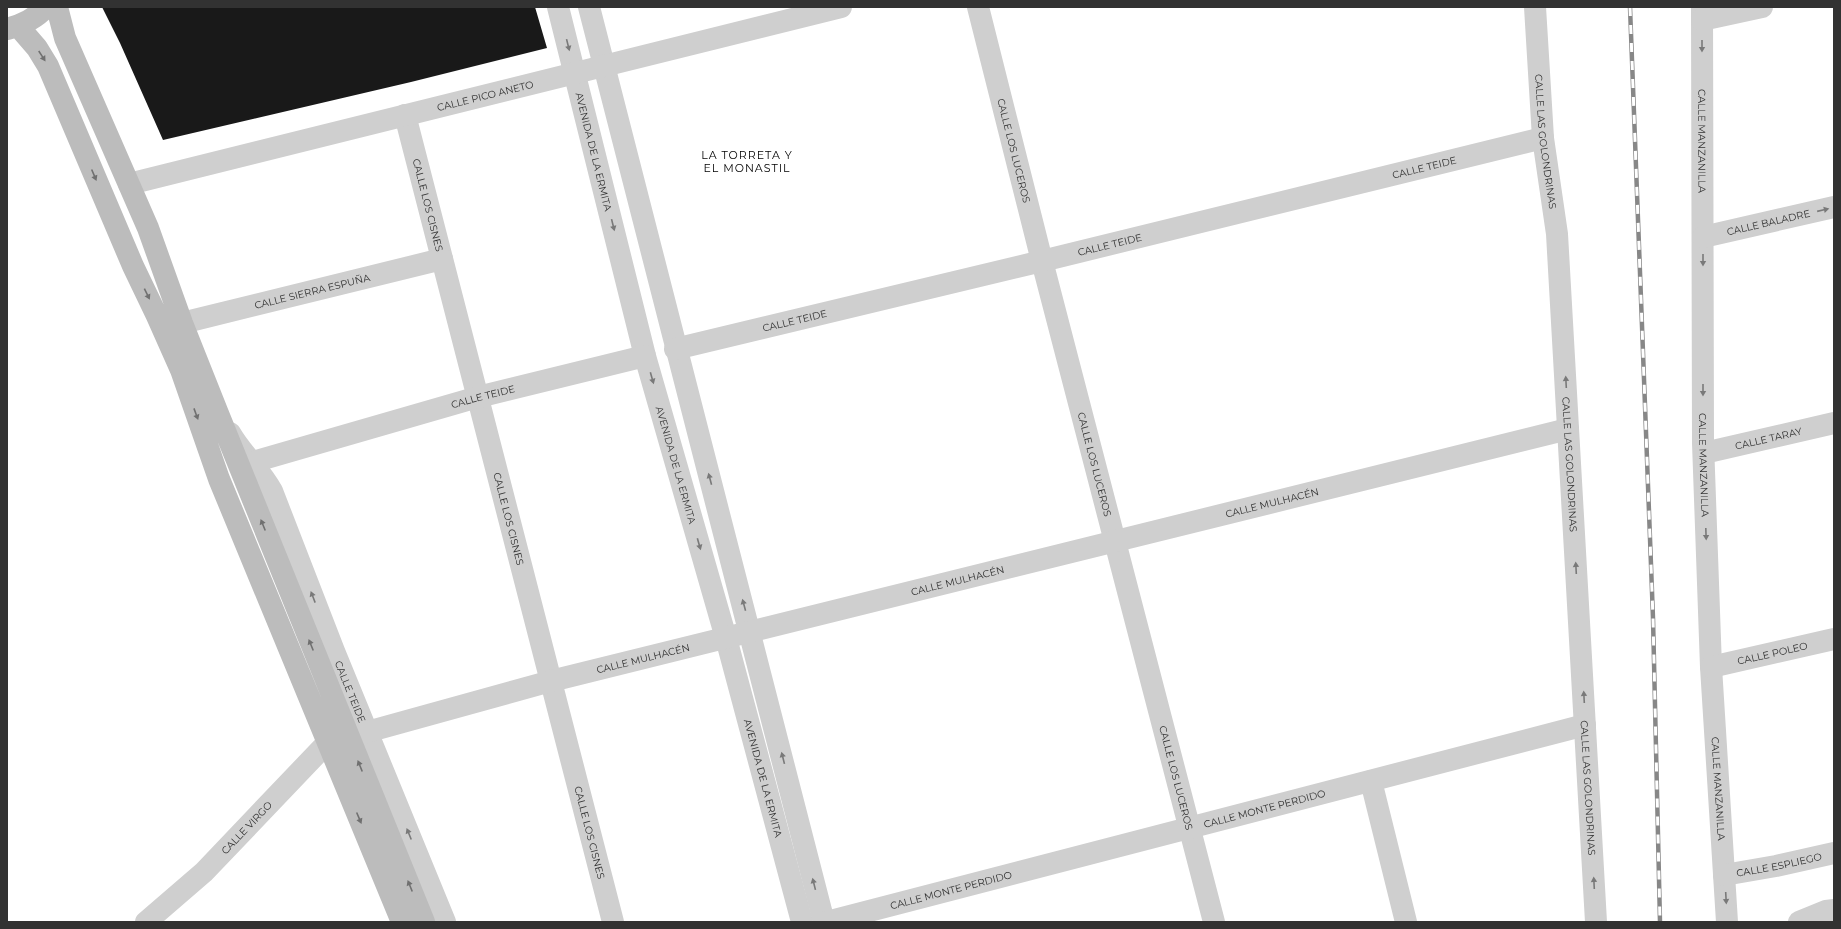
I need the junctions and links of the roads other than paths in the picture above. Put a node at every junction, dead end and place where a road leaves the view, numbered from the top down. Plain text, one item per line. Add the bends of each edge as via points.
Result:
1 (46, 7) edge
2 (57, 7) edge
3 (558, 7) edge
4 (589, 7) edge
5 (841, 7) edge
6 (978, 7) edge
7 (1535, 7) edge
8 (1762, 7) edge
9 (1702, 14) edge
10 (12, 28) edge
11 (603, 65) junction
12 (575, 72) junction
13 (405, 115) junction
14 (1544, 138) junction
15 (129, 184) junction
16 (1834, 207) edge
17 (1703, 237) junction
18 (442, 259) junction
19 (1042, 261) junction
20 (182, 324) junction
21 (675, 349) junction
22 (645, 356) junction
23 (478, 397) junction
24 (217, 411) junction
25 (1834, 423) edge
26 (1568, 429) junction
27 (1704, 453) junction
28 (253, 462) junction
29 (1115, 541) junction
30 (751, 632) junction
31 (726, 638) junction
32 (1834, 638) edge
33 (1711, 667) junction
34 (551, 681) junction
35 (1585, 725) junction
36 (358, 734) junction
37 (327, 743) junction
38 (1371, 781) junction
39 (1190, 828) junction
40 (1834, 853) edge
41 (1724, 875) junction
42 (1834, 910) edge
43 (146, 922) edge
44 (402, 922) edge
45 (424, 922) edge
46 (445, 922) edge
47 (613, 922) edge
48 (802, 922) edge
49 (824, 922) edge
50 (827, 922) edge
51 (1214, 922) edge
52 (1406, 922) edge
53 (1596, 922) edge
54 (1727, 922) edge
55 (1799, 922) edge

1 - 10 street via 32,19
2 - 15 street via 65,38
3 -> 12 street, AVENIDA DE LA ERMITA
4 - 11 street
5 - 11 street, CALLE PICO ANETO
6 - 19 street, CALLE LOS LUCEROS
7 - 14 street, CALLE LAS GOLONDRINAS
8 - 9 street
9 -> 17 street, CALLE MANZANILLA
10 -> 37 street via 37,48 48,66 133,266 181,370 220,480
11 - 12 street, CALLE PICO ANETO
11 - 21 street
12 - 13 street, CALLE PICO ANETO
12 -> 22 street, AVENIDA DE LA ERMITA
13 - 15 street, CALLE PICO ANETO
13 - 18 street, CALLE LOS CISNES
14 - 19 street, CALLE TEIDE
26 -> 14 street, CALLE LAS GOLONDRINAS via 1557,234
15 - 20 street via 148,228
17 -> 16 street, CALLE BALADRE
17 -> 27 street, CALLE MANZANILLA
18 - 20 street, CALLE SIERRA ESPUÑA
18 - 23 street, CALLE LOS CISNES
19 - 21 street, CALLE TEIDE
19 - 29 street, CALLE LOS LUCEROS
20 - 24 street
30 -> 21 street
22 - 23 street, CALLE TEIDE
22 -> 31 street, AVENIDA DE LA ERMITA
23 - 28 street, CALLE TEIDE
23 - 34 street, CALLE LOS CISNES
24 - 28 street, CALLE TEIDE via 238,447
36 -> 24 street
25 - 27 street, CALLE TARAY
26 - 29 street, CALLE MULHACÉN
35 -> 26 street, CALLE LAS GOLONDRINAS
27 -> 33 street, CALLE MANZANILLA
36 -> 28 street, CALLE TEIDE via 331,644 272,491
29 - 30 street, CALLE MULHACÉN
29 - 39 street, CALLE LOS LUCEROS
30 - 31 street, CALLE MULHACÉN
49 -> 30 street
31 - 34 street, CALLE MULHACÉN
31 - 48 street, AVENIDA DE LA ERMITA
32 - 33 street, CALLE POLEO
33 - 41 street, CALLE MANZANILLA
34 - 36 street, CALLE MULHACÉN
34 - 47 street, CALLE LOS CISNES
35 - 38 street, CALLE MONTE PERDIDO
53 -> 35 street, CALLE LAS GOLONDRINAS
36 - 37 street
45 -> 36 street
46 -> 36 street, CALLE TEIDE
37 - 43 street, CALLE VIRGO via 204,872
37 -> 44 street
38 - 39 street, CALLE MONTE PERDIDO
38 - 52 street
39 - 50 street, CALLE MONTE PERDIDO
39 - 51 street, CALLE LOS LUCEROS
40 - 41 street, CALLE ESPLIEGO
41 -> 54 street, CALLE MANZANILLA
42 - 55 street

